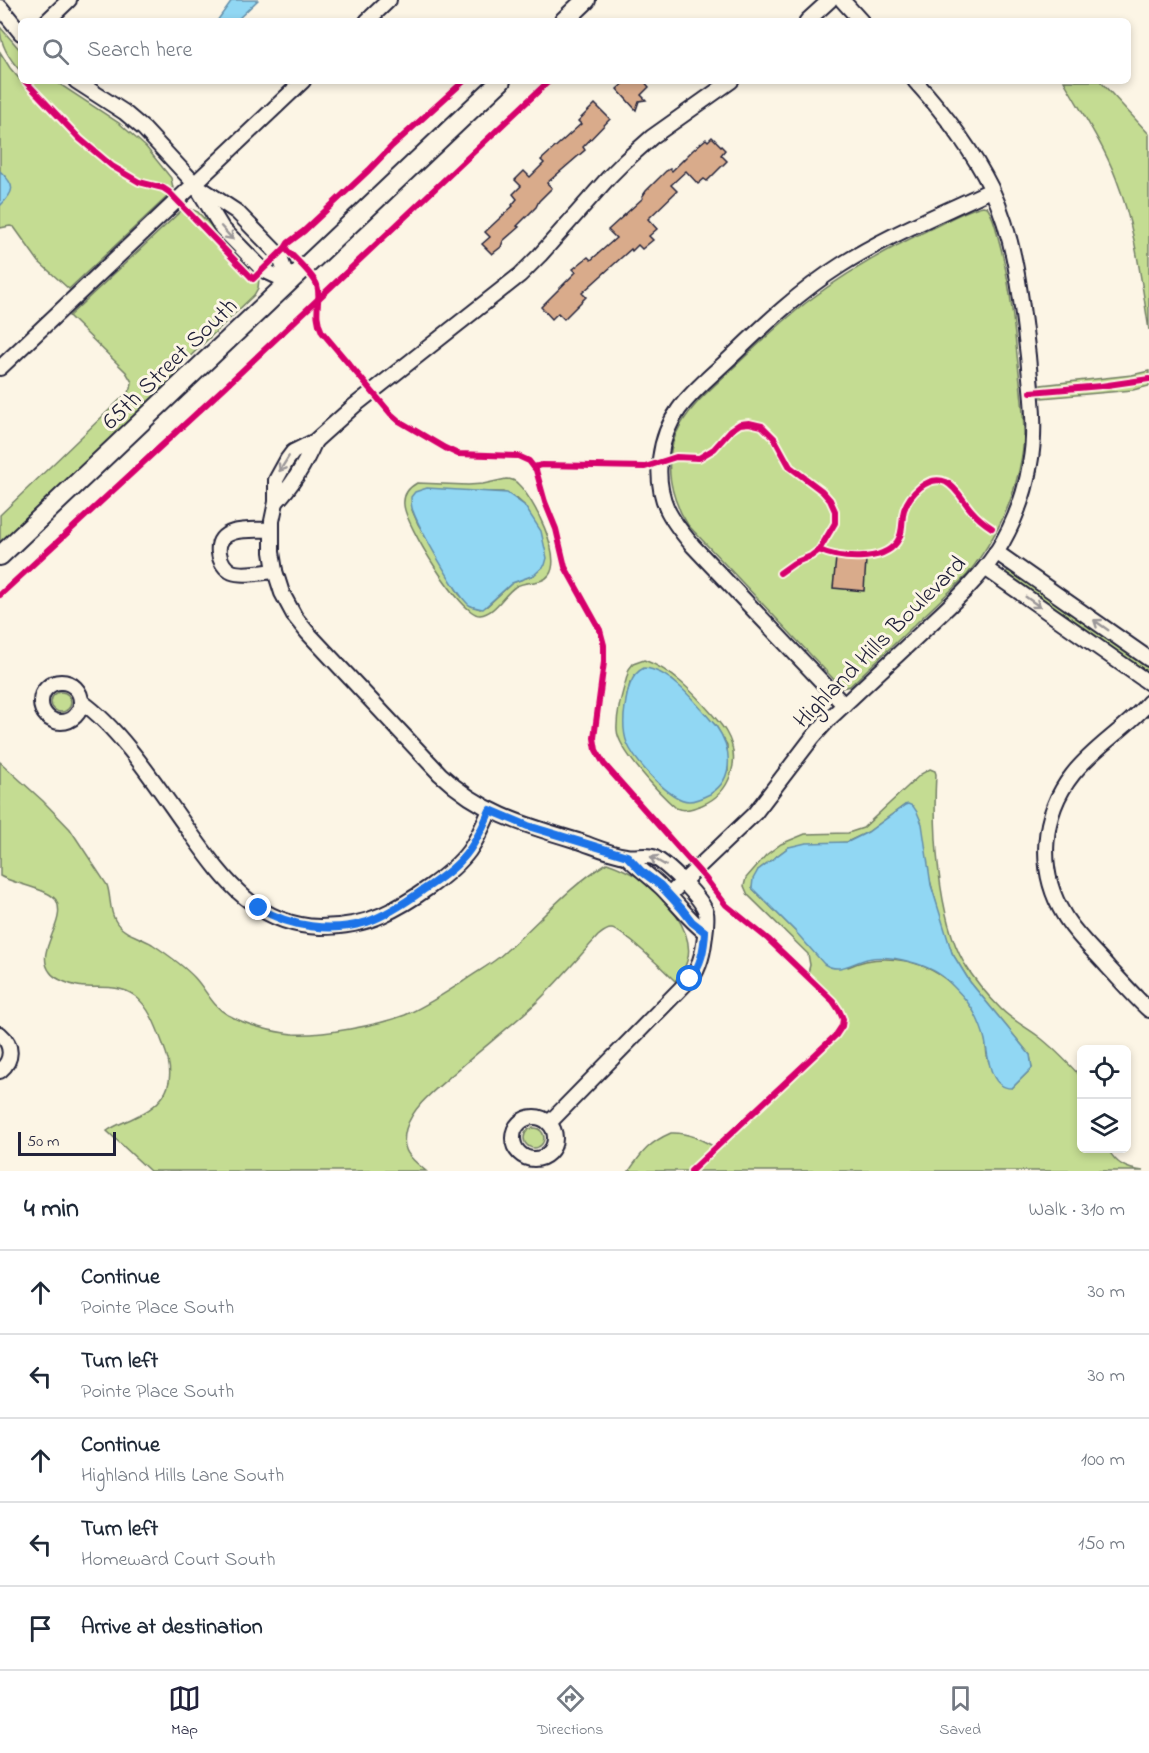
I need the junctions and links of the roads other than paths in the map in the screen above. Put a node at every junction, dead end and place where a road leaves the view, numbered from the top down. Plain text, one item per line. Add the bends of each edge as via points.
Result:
1 (69, 0) edge
2 (389, 0) edge
3 (586, 0) edge
4 (830, 0) edge
5 (842, 0) edge
6 (0, 8) edge
7 (50, 18) edge
8 (370, 18) edge
9 (567, 18) edge
10 (810, 18) edge
11 (858, 18) edge
12 (18, 29) edge
13 (80, 84) edge
14 (300, 84) edge
15 (498, 84) edge
16 (727, 84) edge
17 (918, 84) edge
18 (195, 184) junction
19 (991, 190) junction
20 (289, 282) junction
21 (0, 368) edge
22 (272, 530) junction
23 (996, 552) junction
24 (0, 556) edge
25 (985, 568) junction
26 (275, 571) junction
27 (1149, 659) edge
28 (1149, 683) edge
29 (82, 702) dead end
30 (1149, 702) edge
31 (844, 705) junction
32 (490, 810) junction
33 (627, 856) junction
34 (683, 881) junction
35 (669, 895) junction
36 (705, 932) junction
37 (1149, 1010) edge
38 (0, 1035) edge
39 (0, 1071) edge
40 (549, 1123) dead end

1 - 7 street
2 - 8 street
3 - 9 street
4 - 10 street
5 - 11 street
6 - 12 street
13 - 18 street via 134,120
14 - 18 street
15 - 20 street, 65th Street South
16 - 22 street via 641,147 520,275 315,441 290,489 276,502
17 - 19 street, Highland Hills Boulevard via 955,127
18 -> 20 street via 222,228 263,270
18 - 20 street via 237,212 279,255
18 - 21 street
19 - 23 street, Highland Hills Boulevard via 1018,277 1034,414 1032,452 1024,489
19 - 31 street via 881,242 801,294 689,397 673,417 663,439 661,485 666,507 679,528
20 - 24 street, 65th Street South
22 - 26 street
22 - 26 street via 230,532 222,540 219,553 232,572
23 - 25 street, Highland Hills Boulevard
27 -> 23 street
25 -> 28 street
25 - 31 street, Highland Hills Boulevard
26 - 32 street via 287,603 307,632 440,774
29 - 32 street via 134,756 229,884 252,904 298,924 358,924 402,905 464,858
30 - 37 street via 1069,779 1054,807 1046,846 1049,879 1063,915
31 - 34 street, Highland Hills Boulevard via 813,737 755,813
32 - 33 street via 528,826
34 -> 33 street via 651,856
33 - 35 street
34 - 35 street, Highland Hills Boulevard
34 - 36 street via 707,914
35 - 36 street
36 - 40 street via 700,961 690,979
38 - 39 street via 7,1041 10,1054

